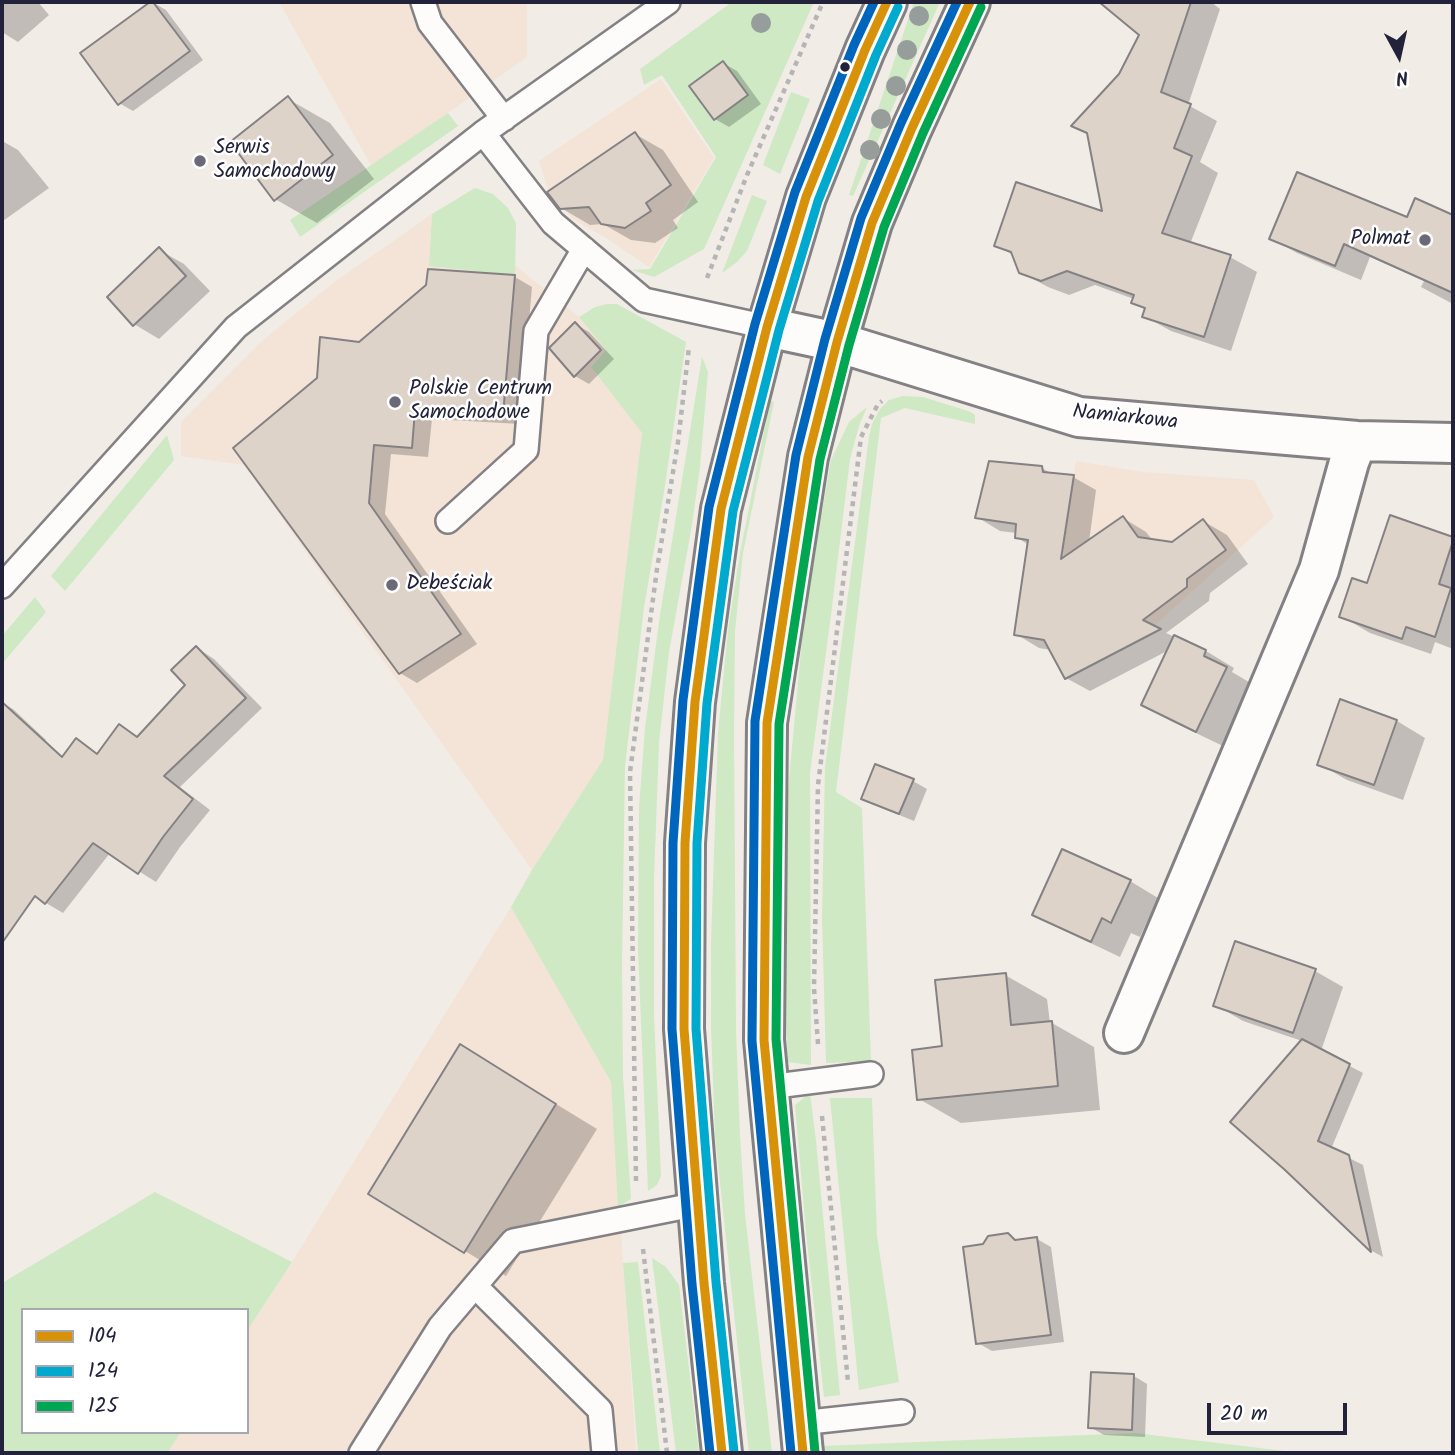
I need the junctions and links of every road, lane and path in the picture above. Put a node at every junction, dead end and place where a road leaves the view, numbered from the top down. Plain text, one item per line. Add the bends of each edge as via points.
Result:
1 (423, 2) edge
2 (668, 2) edge
3 (823, 2) edge
4 (887, 2) edge
5 (971, 2) edge
6 (504, 119) junction
7 (483, 134) junction
8 (747, 175) dead end
9 (584, 249) junction
10 (767, 327) junction
11 (838, 342) junction
12 (861, 437) dead end
13 (1357, 441) junction
14 (1453, 443) edge
15 (448, 521) dead end
16 (2, 586) edge
17 (1124, 1033) dead end
18 (871, 1073) dead end
19 (820, 1079) junction
20 (768, 1087) junction
21 (698, 1204) junction
22 (474, 1286) junction
23 (902, 1412) dead end
24 (851, 1418) junction
25 (802, 1438) edge
26 (360, 1453) edge
27 (604, 1453) edge
28 (722, 1453) edge

1 - 6 lane via 430,23
2 - 6 lane
3 - 8 path
4 - 10 street via 806,197
5 - 11 street via 872,223
6 - 7 lane
7 - 9 lane via 553,223
7 - 16 lane via 236,327
9 - 10 lane via 644,300
9 - 15 lane via 536,331 526,450
10 - 11 street, Namiarkowa
10 - 21 street via 721,509 695,702 685,842 684,1029
11 - 13 street, Namiarkowa via 1079,417
11 - 20 street via 808,457 767,723 764,1040
12 - 19 path via 818,785 814,988
13 - 14 street, Namiarkowa
13 - 17 street via 1320,570
18 - 19 lane
19 - 20 lane
19 - 24 path
20 - 25 street
21 - 22 lane via 513,1241
21 - 28 street
22 - 26 lane via 440,1327
22 - 27 lane via 600,1410
23 - 24 lane
24 - 25 lane

